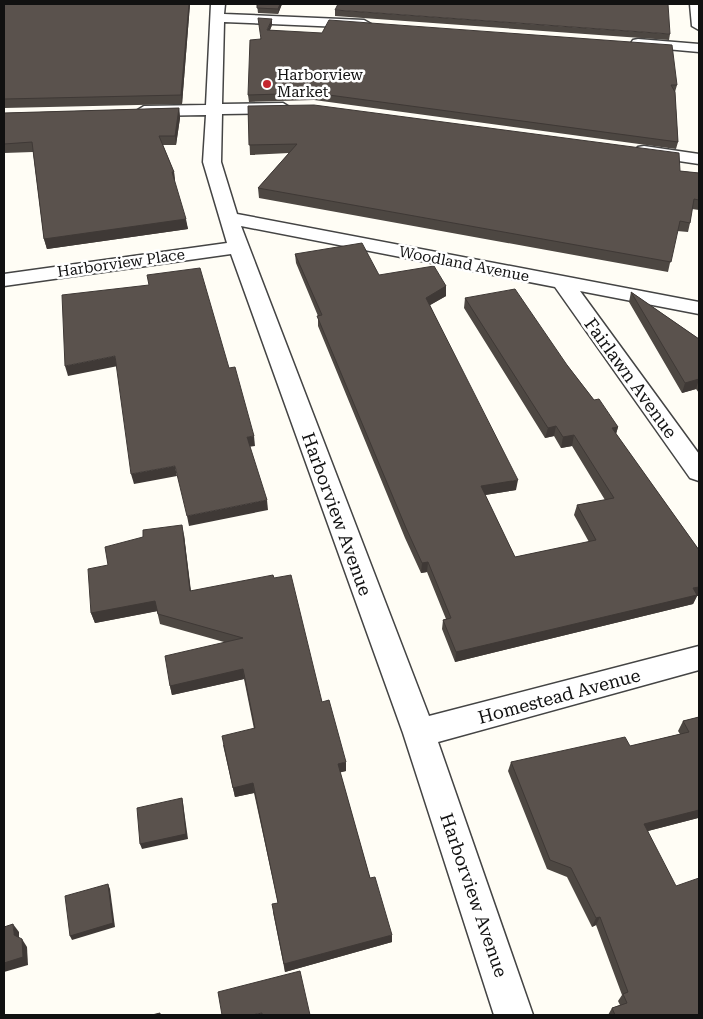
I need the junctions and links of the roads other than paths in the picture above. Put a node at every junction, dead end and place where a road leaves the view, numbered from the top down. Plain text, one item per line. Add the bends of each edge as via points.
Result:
1 (697, 4) edge
2 (217, 11) edge
3 (377, 25) edge
4 (699, 26) edge
5 (621, 42) edge
6 (699, 48) edge
7 (304, 107) edge
8 (214, 109) junction
9 (128, 111) edge
10 (630, 150) edge
11 (699, 159) edge
12 (230, 218) junction
13 (238, 247) junction
14 (4, 280) edge
15 (563, 283) junction
16 (699, 308) edge
17 (699, 472) edge
18 (699, 658) edge
19 (419, 733) junction
20 (514, 1015) edge

1 - 4 street
2 - 3 street
2 - 8 street, Harborview Avenue
5 - 6 street
7 - 8 street
8 - 9 street
8 - 12 street, Harborview Avenue via 212,162
10 - 11 street
12 - 13 street, Harborview Avenue
12 - 15 street, Woodland Avenue
13 - 14 street, Harborview Place
13 - 19 street, Harborview Avenue
15 - 16 street, Woodland Avenue
15 - 17 street, Fairlawn Avenue
18 - 19 street, Homestead Avenue
19 - 20 street, Harborview Avenue

